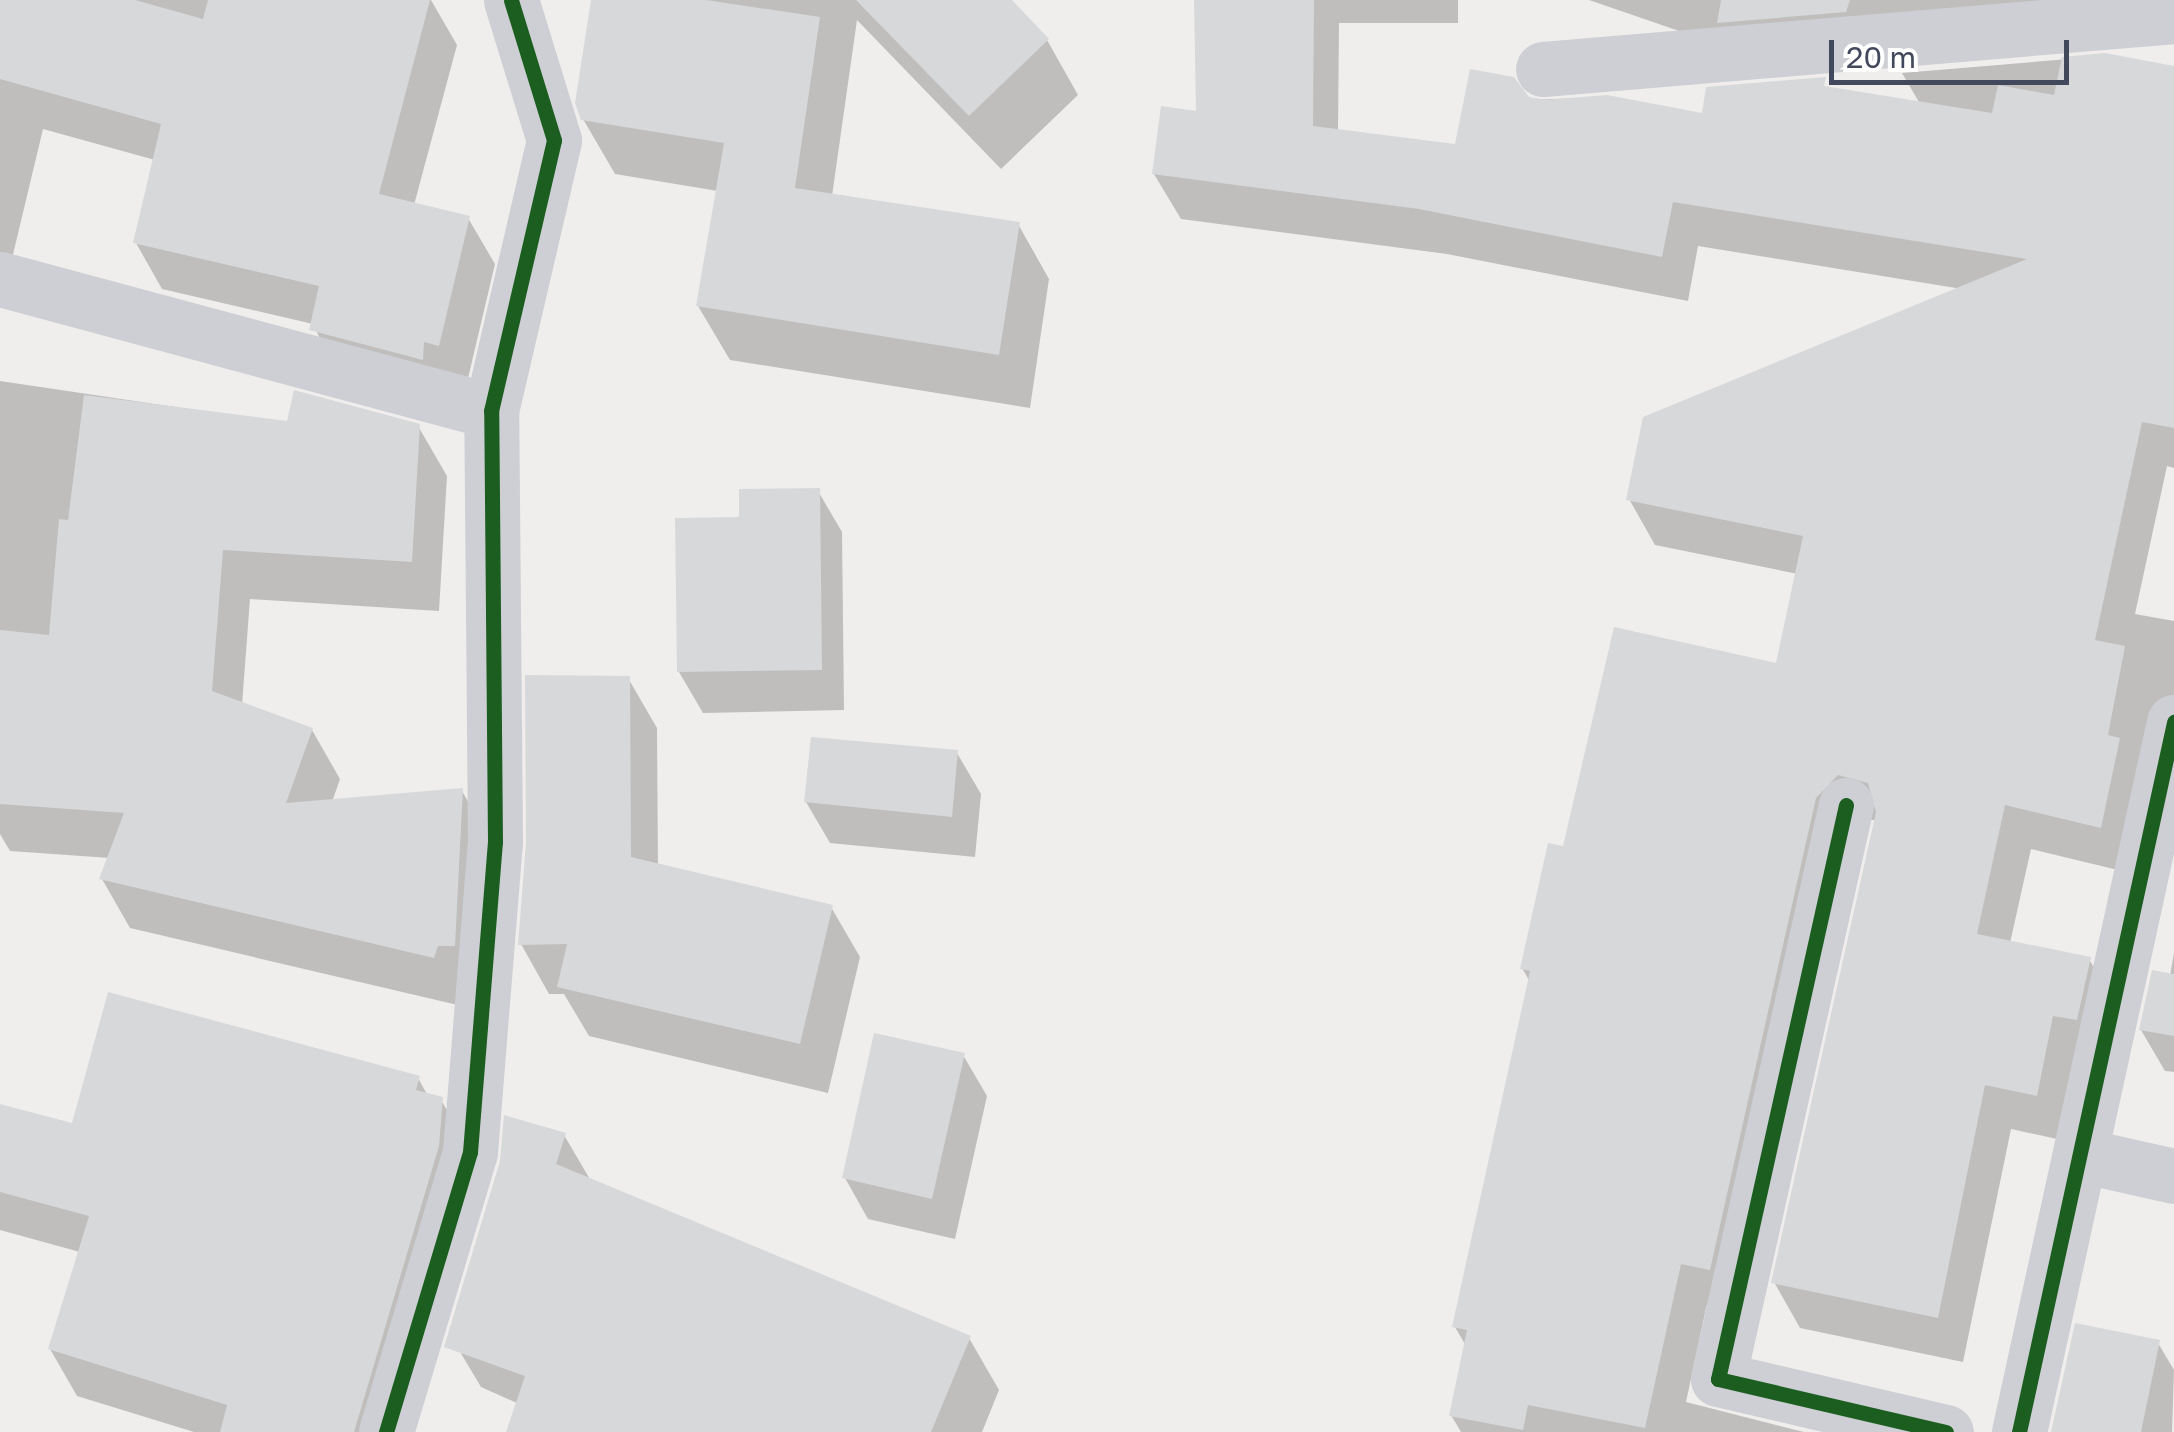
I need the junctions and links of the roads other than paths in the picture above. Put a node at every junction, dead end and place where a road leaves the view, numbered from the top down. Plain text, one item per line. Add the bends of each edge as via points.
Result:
1 (512, 0) edge
2 (2174, 16) edge
3 (1543, 69) dead end
4 (0, 279) edge
5 (491, 412) junction
6 (2174, 722) edge
7 (1846, 806) dead end
8 (2080, 1155) junction
9 (2174, 1176) edge
10 (386, 1432) edge
11 (1946, 1432) edge
12 (2019, 1432) edge

1 - 5 street via 554,140
2 - 3 street
4 - 5 street
5 - 10 street via 495,842 470,1152
6 - 8 street
7 - 11 street via 1718,1379
8 - 9 street
8 - 12 street

